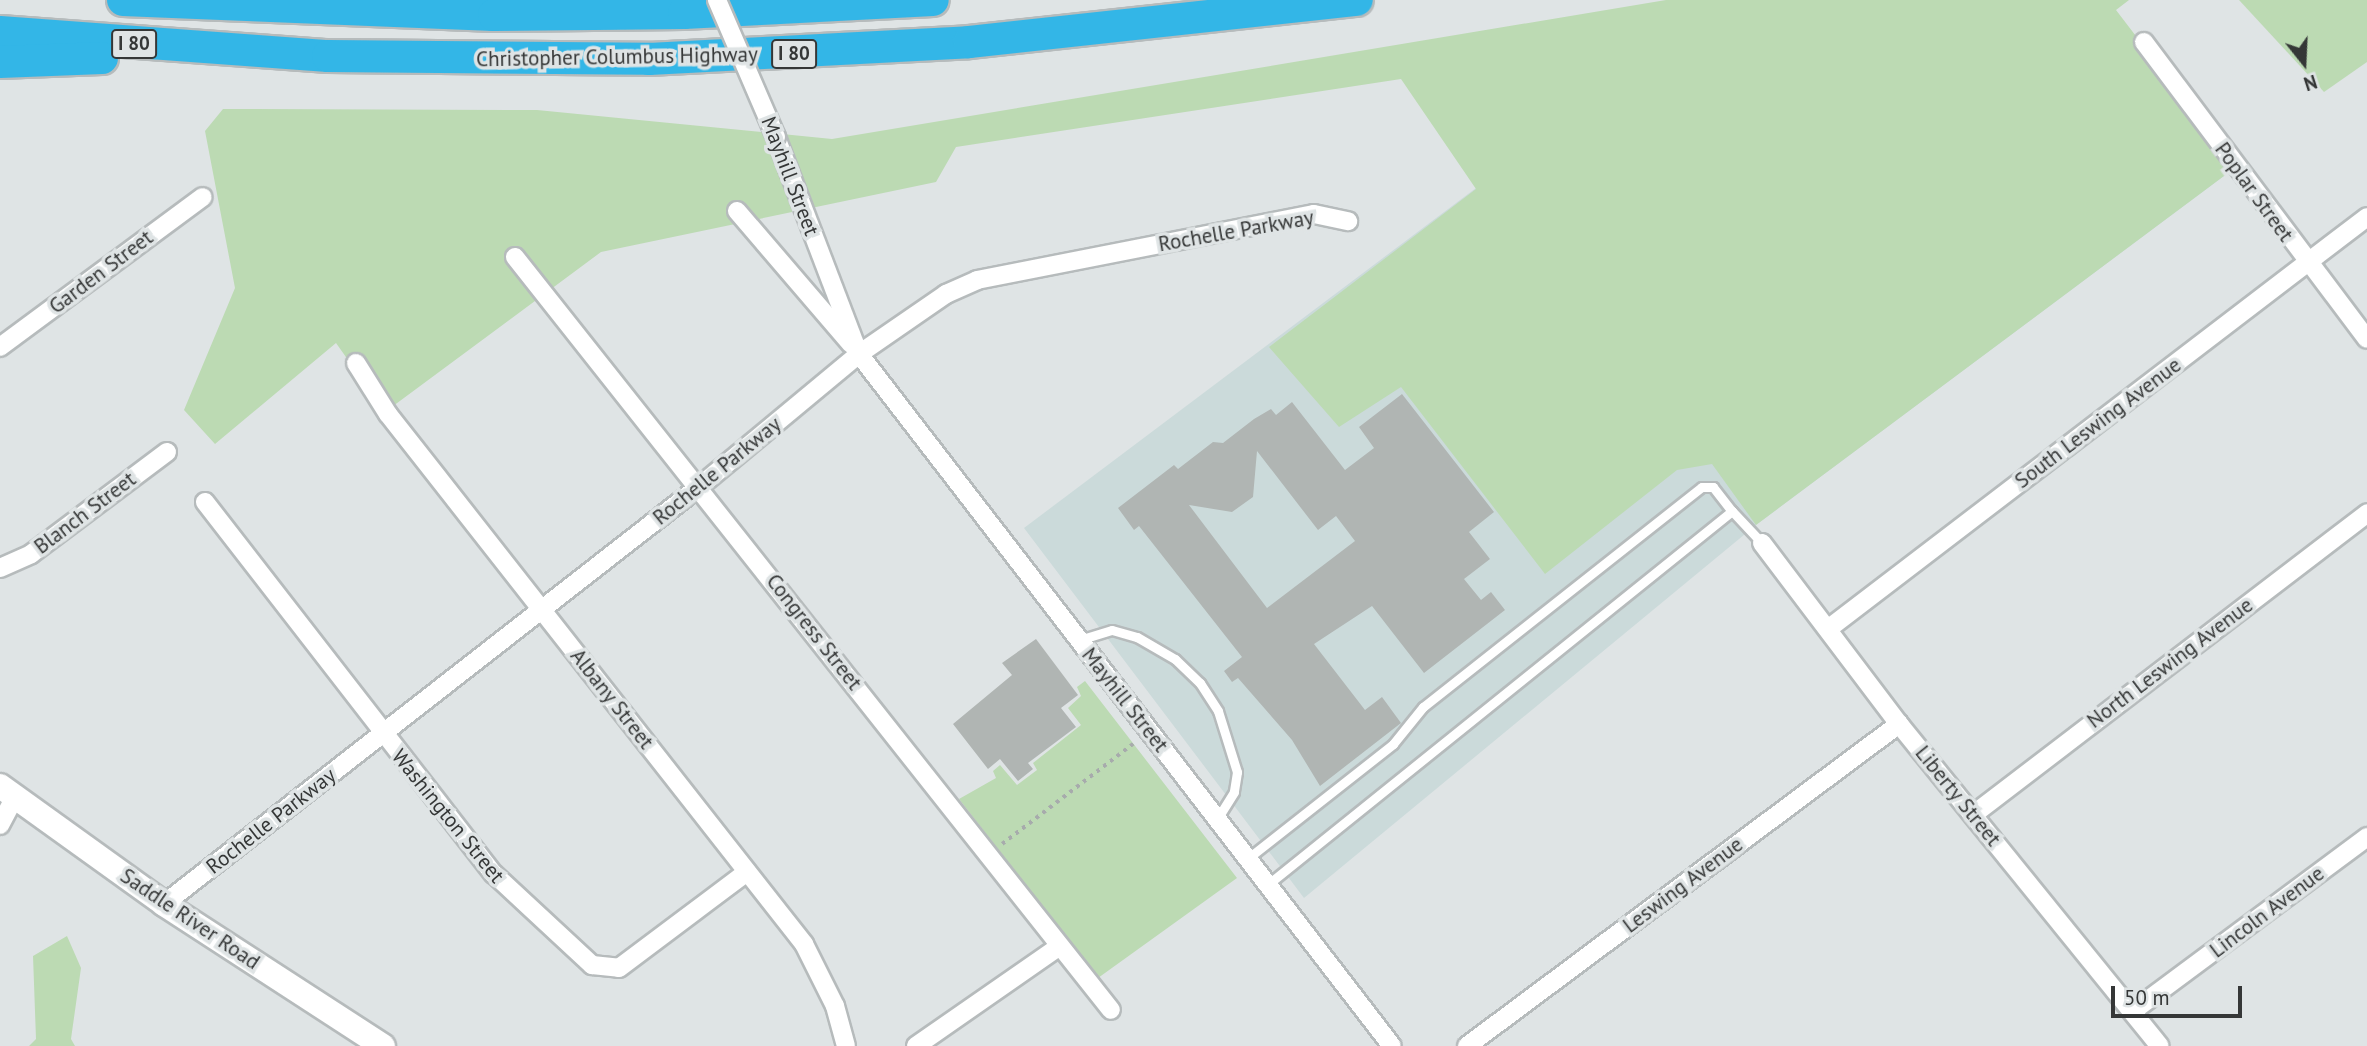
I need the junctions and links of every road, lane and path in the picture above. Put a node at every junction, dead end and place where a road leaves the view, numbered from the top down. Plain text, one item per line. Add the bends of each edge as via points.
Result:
1 (123, 0) edge
2 (716, 0) edge
3 (933, 0) edge
4 (1357, 0) edge
5 (0, 32) edge
6 (2144, 42) dead end
7 (268, 53) junction
8 (0, 61) edge
9 (203, 197) dead end
10 (737, 211) dead end
11 (2367, 217) edge
12 (1348, 221) dead end
13 (515, 257) dead end
14 (2307, 263) junction
15 (2367, 339) edge
16 (0, 347) edge
17 (859, 354) junction
18 (356, 363) dead end
19 (167, 453) dead end
20 (700, 486) junction
21 (205, 502) dead end
22 (1732, 511) junction
23 (2367, 513) edge
24 (1762, 543) joint
25 (0, 568) edge
26 (542, 609) junction
27 (1828, 629) junction
28 (1079, 640) junction
29 (1899, 724) junction
30 (381, 735) junction
31 (1133, 744) dead end
32 (8, 792) edge
33 (1974, 814) junction
34 (1217, 820) junction
35 (0, 825) edge
36 (2367, 837) edge
37 (997, 848) dead end
38 (1247, 859) junction
39 (747, 872) junction
40 (1268, 885) junction
41 (164, 904) junction
42 (1060, 946) junction
43 (1111, 1010) dead end
44 (2133, 1011) junction
45 (383, 1046) edge
46 (846, 1046) edge
47 (916, 1046) edge
48 (1392, 1046) edge
49 (1467, 1046) edge
50 (2160, 1046) edge

1 - 3 highway, Christopher Columbus Highway / I 80 via 353,12 557,15
2 - 17 street, Mayhill Street, bridge via 776,137
4 - 7 highway, Christopher Columbus Highway / I 80 via 1040,36 777,55 457,60
5 - 7 highway, Christopher Columbus Highway / I 80
6 - 14 street, Poplar Street
7 - 8 highway
9 - 16 street, Garden Street
10 - 17 street, Mayhill Street
11 - 14 street, South Leswing Avenue
12 - 17 street, Rochelle Parkway via 1314,215 976,280 946,294
13 - 20 street, Congress Street
14 - 15 street, Poplar Street
14 - 27 street, South Leswing Avenue
17 - 20 street, Rochelle Parkway
17 - 28 street, Mayhill Street
18 - 26 street, Albany Street via 388,414
19 - 25 street, Blanch Street via 31,554
20 - 26 street, Rochelle Parkway
20 - 42 street, Congress Street
21 - 30 street, Washington Street
22 - 24 lane
22 - 38 lane via 1713,487 1702,487 1423,707 1393,744
22 - 40 lane
23 - 33 street, North Leswing Avenue
24 - 27 street, Liberty Street
26 - 30 street, Rochelle Parkway
26 - 39 street, Albany Street
27 - 29 street, Liberty Street
28 - 34 street, Mayhill Street
28 - 34 lane via 1112,630 1137,637 1175,659 1200,683 1218,711 1237,772 1234,792
29 - 33 street, Liberty Street
29 - 49 street, Leswing Avenue
30 - 39 street, Washington Street via 503,883 599,969 619,968
30 - 41 street, Rochelle Parkway
31 - 37 path
32 - 35 street
32 - 41 street, Saddle River Road
33 - 44 street, Liberty Street
34 - 38 street, Mayhill Street
36 - 44 street, Lincoln Avenue
38 - 40 street, Mayhill Street
39 - 46 street, Albany Street via 822,974
40 - 48 street, Mayhill Street
41 - 45 street, Saddle River Road
42 - 43 street, Congress Street
42 - 47 street
44 - 50 street, Liberty Street

